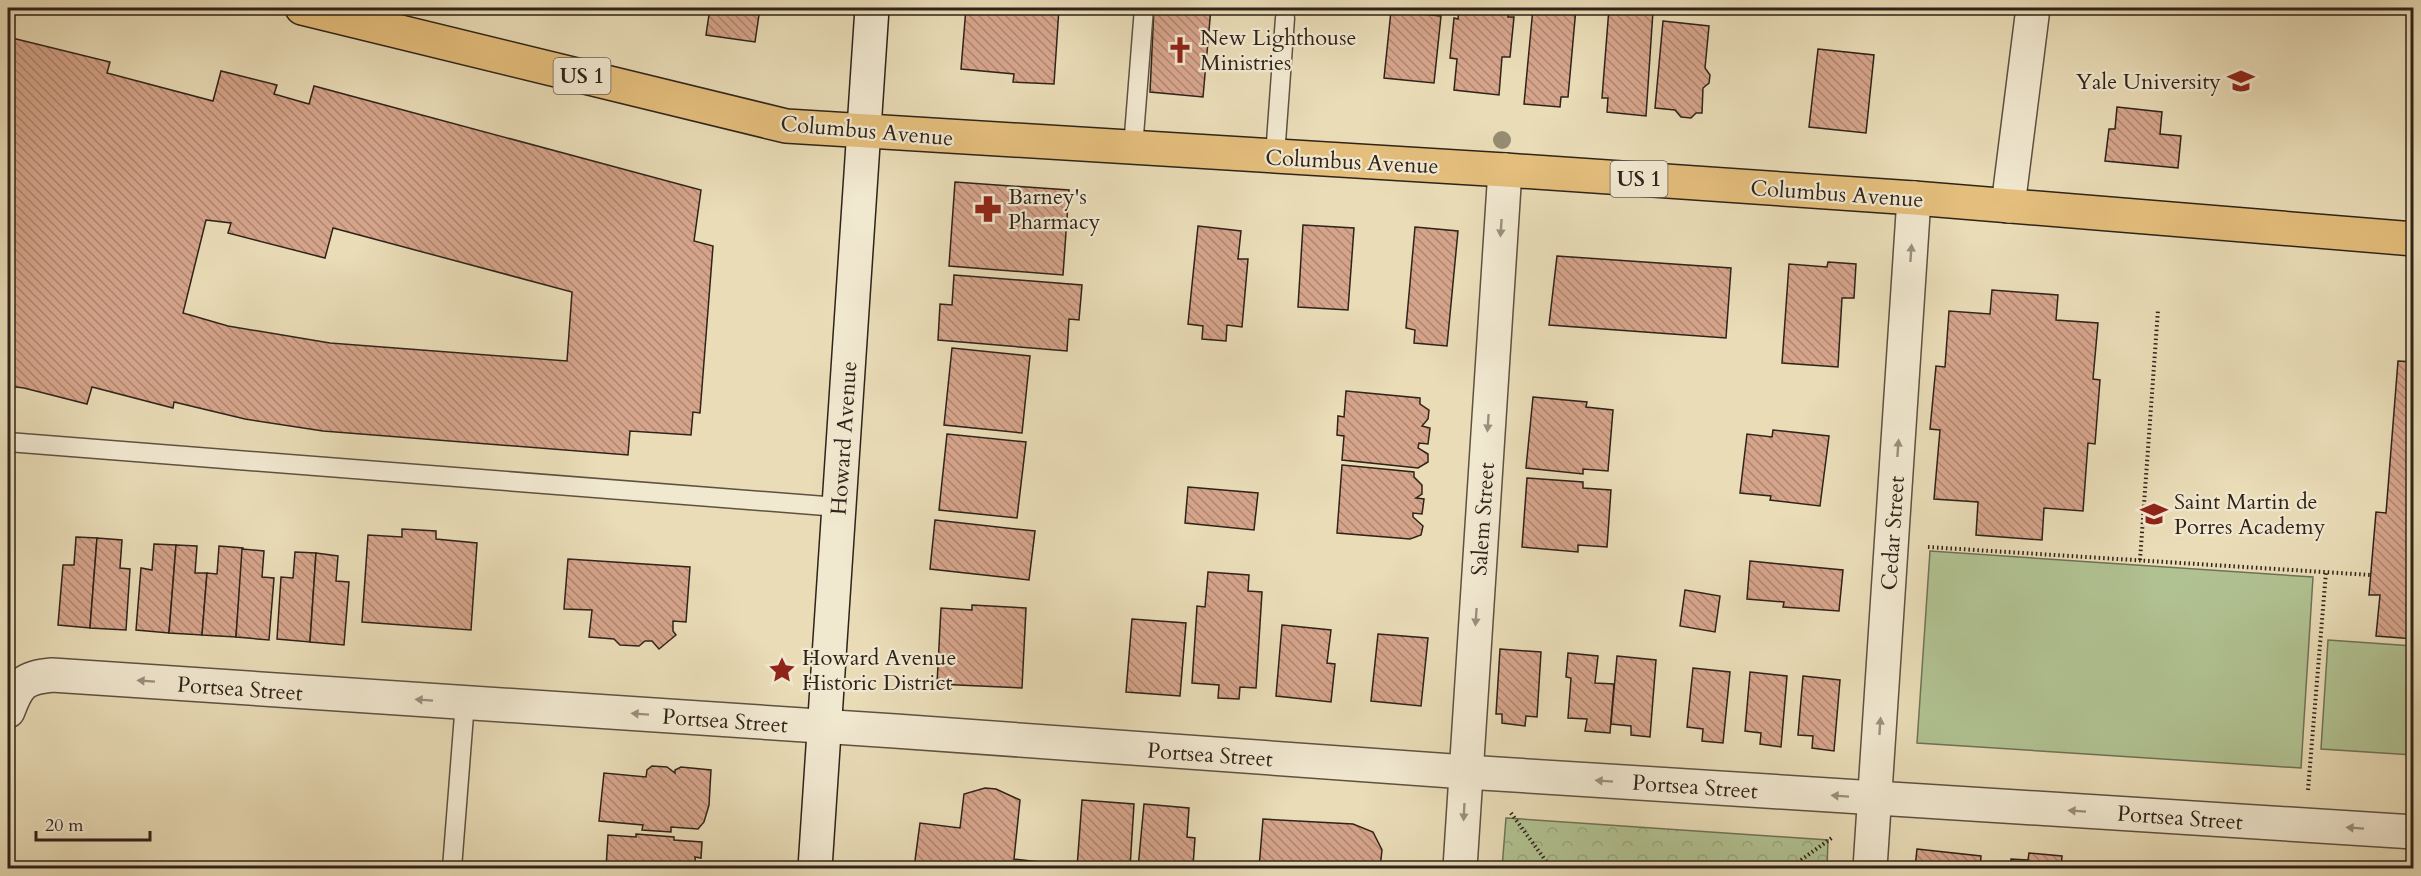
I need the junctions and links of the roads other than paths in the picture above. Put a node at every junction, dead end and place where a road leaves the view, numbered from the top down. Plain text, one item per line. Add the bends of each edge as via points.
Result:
1 (302, 8) edge
2 (872, 8) edge
3 (1144, 8) edge
4 (2033, 8) edge
5 (1285, 18) dead end
6 (864, 131) junction
7 (1133, 148) junction
8 (1275, 156) junction
9 (1505, 170) junction
10 (1914, 198) junction
11 (2008, 206) junction
12 (2414, 239) edge
13 (8, 442) edge
14 (838, 507) junction
15 (465, 702) junction
16 (11, 703) edge
17 (824, 727) junction
18 (1466, 772) junction
19 (1875, 798) junction
20 (2414, 832) edge
21 (452, 868) edge
22 (815, 868) edge
23 (1460, 868) edge
24 (1870, 868) edge

1 - 6 main road, Columbus Avenue / US 1 via 786,126
2 - 6 street, Howard Avenue
3 - 7 lane
4 - 11 street
5 - 8 lane
6 - 7 main road, Columbus Avenue / US 1
6 - 14 street, Howard Avenue
7 - 8 main road, Columbus Avenue / US 1
8 - 9 main road, Columbus Avenue / US 1
9 - 10 main road, Columbus Avenue / US 1
9 -> 18 street, Salem Street
10 - 11 main road, Columbus Avenue / US 1
19 -> 10 street, Cedar Street
11 - 12 main road, Columbus Avenue / US 1
13 - 14 lane
14 - 17 street, Howard Avenue
15 -> 16 street, Portsea Street via 52,675 34,677 21,684
17 -> 15 street, Portsea Street
15 - 21 lane
17 - 18 street, Portsea Street
17 - 22 street, Howard Avenue
19 -> 18 street, Portsea Street
18 -> 23 street, Salem Street
20 -> 19 street, Portsea Street
19 - 24 street, Cedar Street

